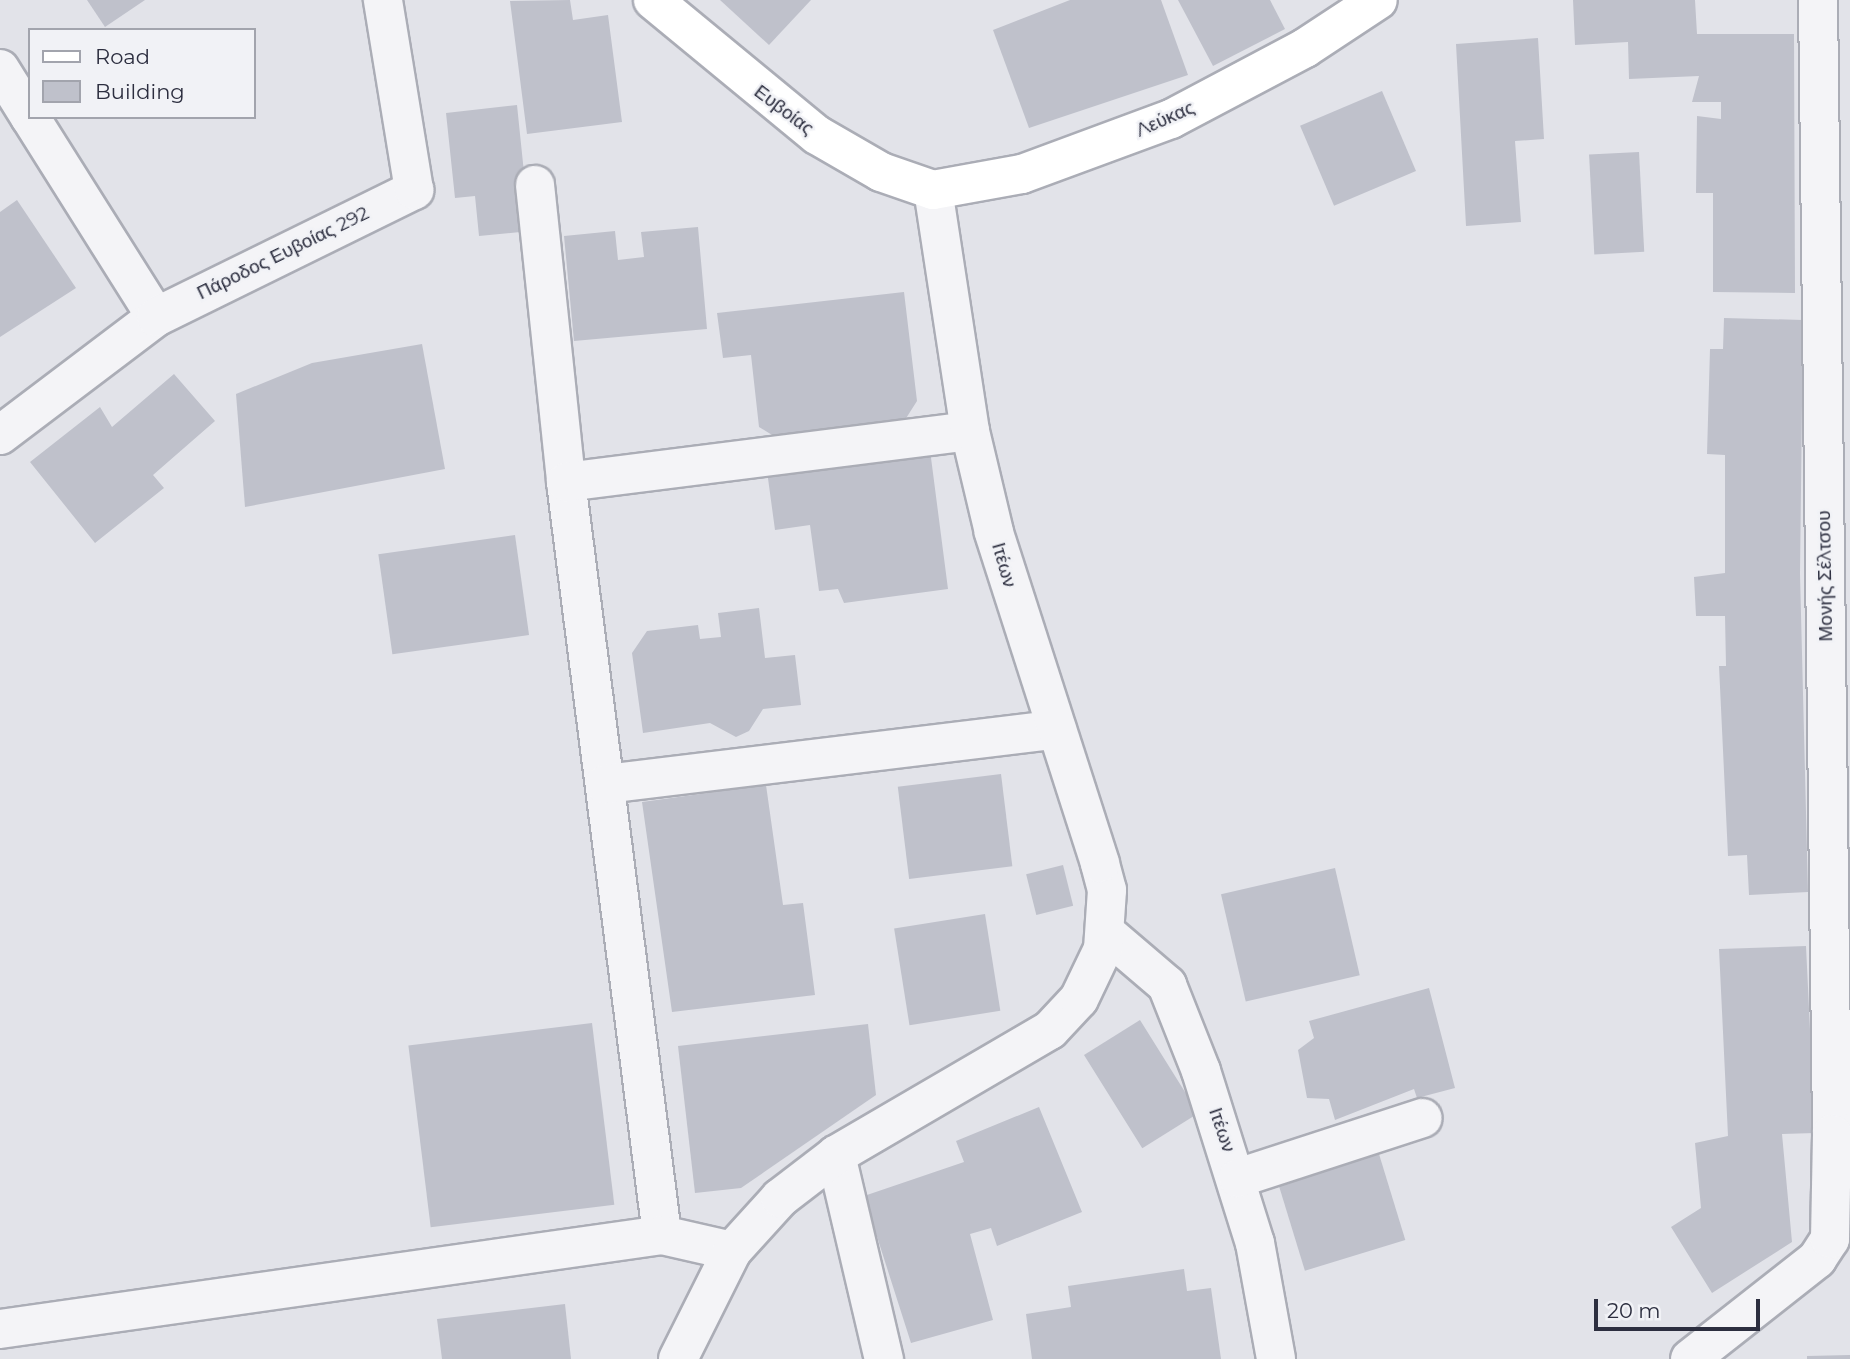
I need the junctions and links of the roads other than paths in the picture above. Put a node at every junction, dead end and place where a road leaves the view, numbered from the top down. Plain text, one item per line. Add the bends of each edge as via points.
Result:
1 (383, 0) edge
2 (653, 0) edge
3 (1378, 0) edge
4 (1818, 0) edge
5 (0, 69) edge
6 (28, 114) edge
7 (31, 119) edge
8 (535, 185) dead end
9 (933, 190) junction
10 (156, 317) junction
11 (970, 430) junction
12 (0, 435) edge
13 (566, 482) junction
14 (1057, 729) junction
15 (605, 784) junction
16 (1105, 932) junction
17 (1423, 1118) dead end
18 (1841, 1133) edge
19 (836, 1154) junction
20 (1238, 1178) junction
21 (662, 1235) junction
22 (732, 1251) junction
23 (7, 1339) edge
24 (678, 1359) edge
25 (884, 1359) edge
26 (1276, 1359) edge
27 (1690, 1359) edge

1 - 10 street, Πάροδος Ευβοίας 292 via 414,190
2 - 9 main road, Ευβοίας via 817,135 881,172
3 - 9 main road, Λεύκας via 1305,48 1171,119 1021,174
4 - 18 street, Μονής Σέλτσου
5 - 6 street
7 - 10 street
8 - 13 street
9 - 11 street, Ιτέων
10 - 12 street, Πάροδος Ευβοίας 292
11 - 13 street
11 - 14 street, Ιτέων via 1015,604
13 - 15 street
14 - 15 street
14 - 16 street, Ιτέων via 1100,863
15 - 21 street
16 - 19 street, Ιτέων via 1097,970 1050,1030
16 - 20 street, Ιτέων via 1167,985
17 - 20 street
18 - 27 street, Μονής Σέλτσου via 1830,1239 1817,1259
19 - 22 street, Ιτέων via 780,1198
19 - 25 street
20 - 26 street, Ιτέων
21 - 22 street
21 - 23 street
22 - 24 street, Ιτέων

